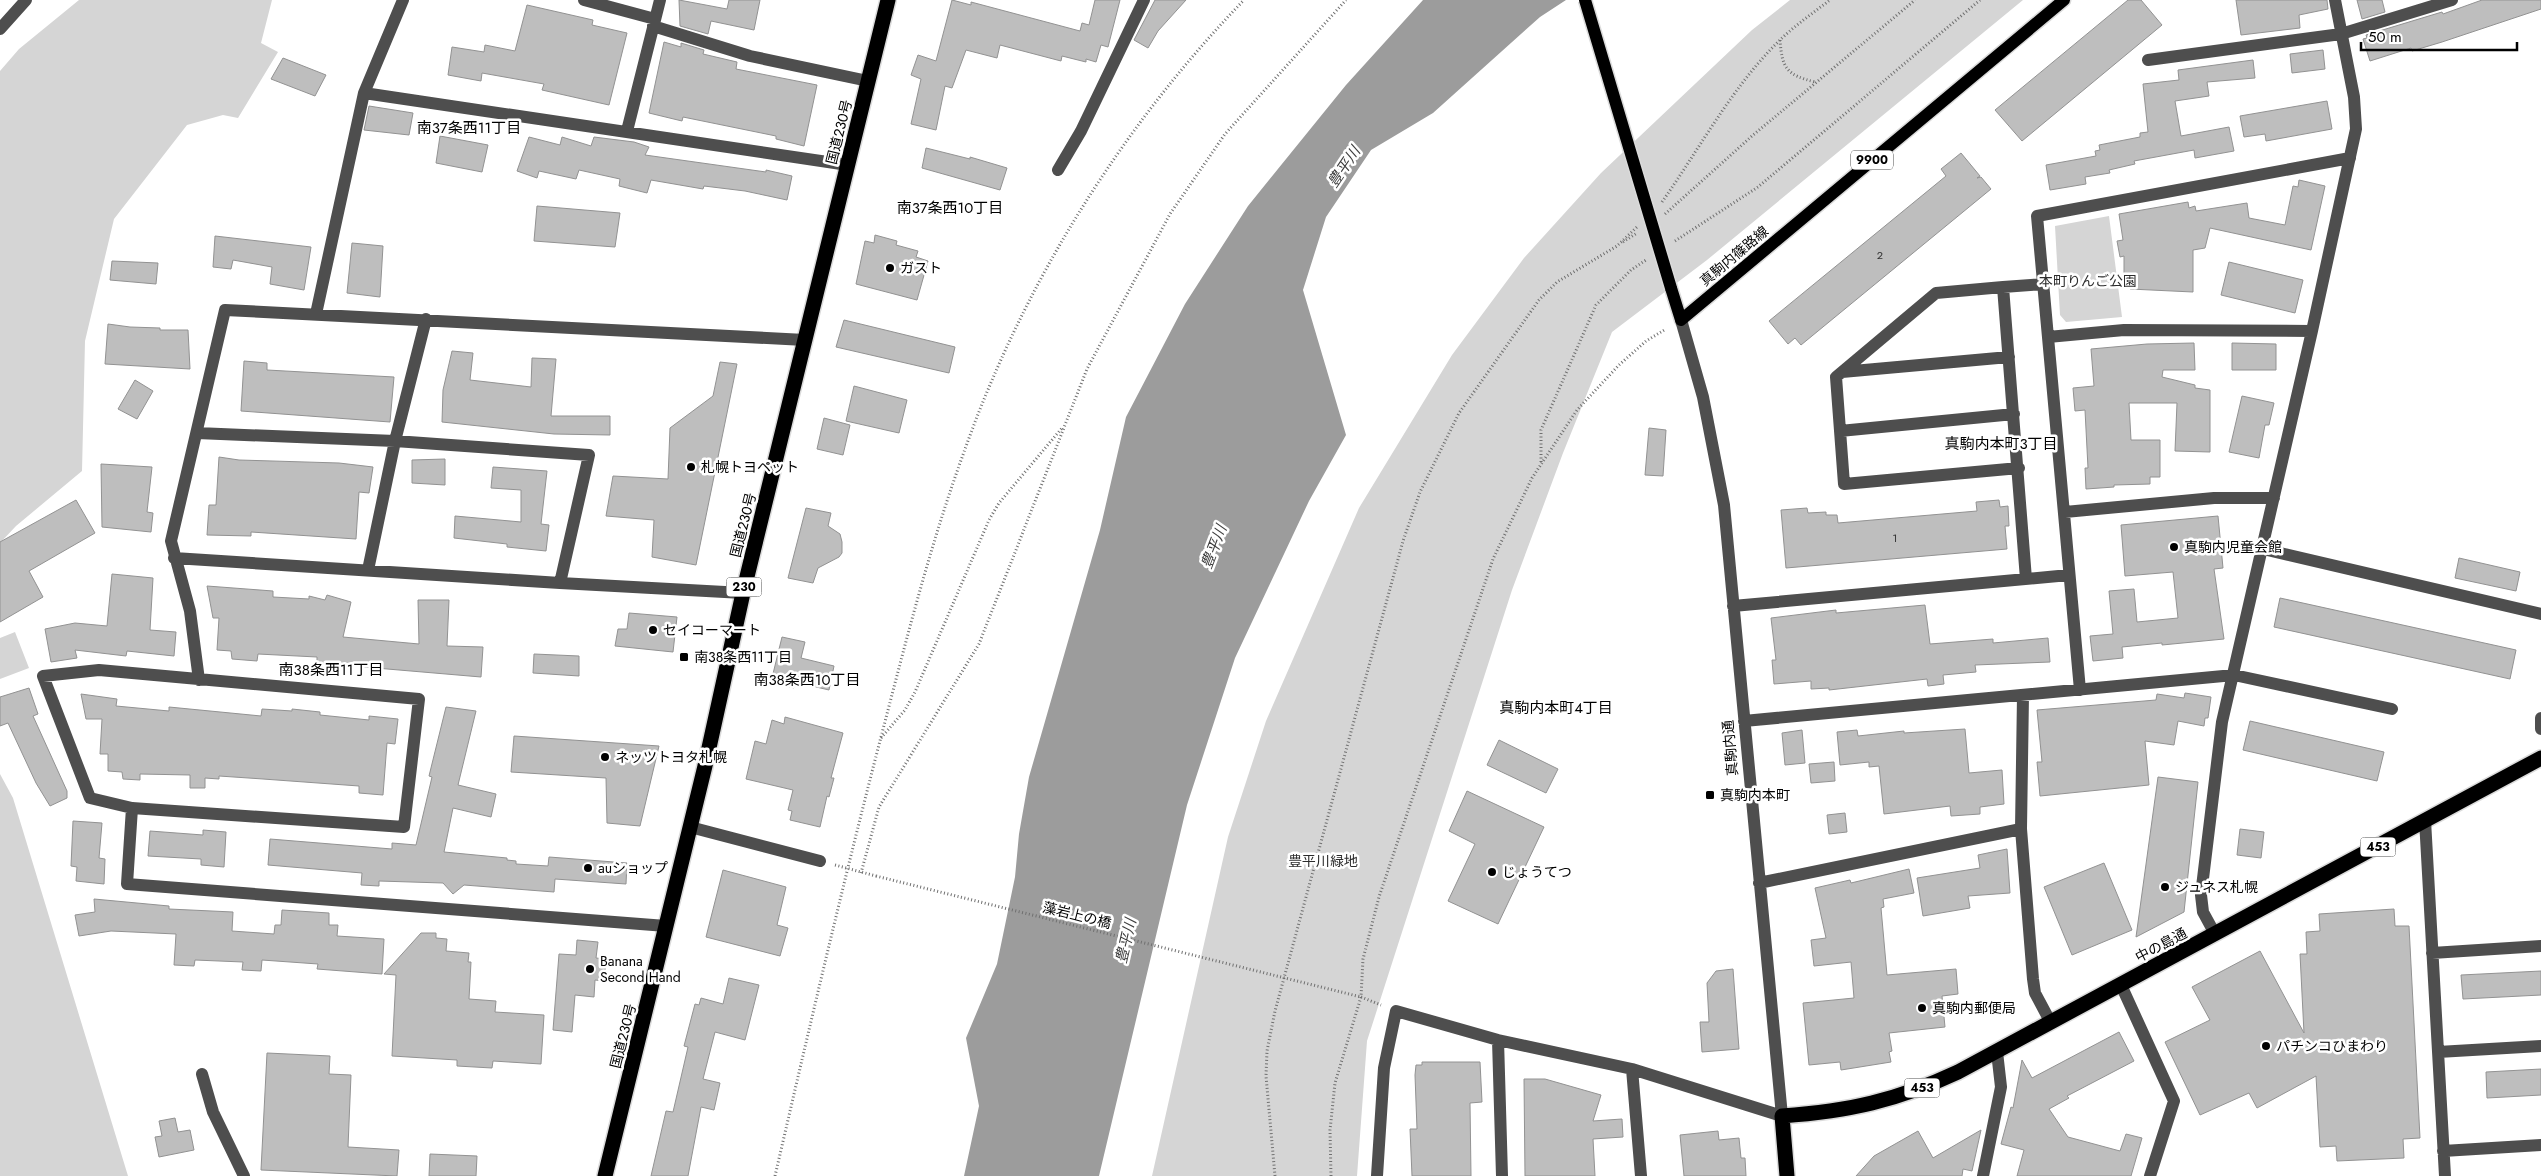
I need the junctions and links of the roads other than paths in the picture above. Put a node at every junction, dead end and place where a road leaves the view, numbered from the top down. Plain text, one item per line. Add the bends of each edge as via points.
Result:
1 (26, 0) edge
2 (403, 0) edge
3 (584, 0) edge
4 (660, 0) edge
5 (888, 0) edge
6 (1144, 0) edge
7 (1585, 0) edge
8 (2064, 0) edge
9 (2335, 0) edge
10 (2452, 0) edge
11 (654, 23) junction
12 (0, 29) edge
13 (2341, 34) junction
14 (2148, 60) dead end
15 (868, 81) junction
16 (364, 93) junction
17 (627, 131) junction
18 (2350, 158) junction
19 (848, 165) junction
20 (1058, 170) dead end
21 (2043, 284) junction
22 (2003, 288) junction
23 (316, 314) junction
24 (426, 319) junction
25 (1681, 320) junction
26 (2312, 331) junction
27 (2048, 338) junction
28 (805, 340) junction
29 (2009, 357) junction
30 (1842, 372) junction
31 (2014, 414) junction
32 (1840, 431) junction
33 (197, 433) junction
34 (395, 441) junction
35 (2019, 468) junction
36 (2274, 498) junction
37 (2065, 512) junction
38 (2263, 549) junction
39 (174, 558) junction
40 (368, 570) junction
41 (2069, 575) junction
42 (2026, 579) junction
43 (560, 583) junction
44 (743, 592) junction
45 (1733, 606) junction
46 (2541, 614) edge
47 (2234, 674) junction
48 (199, 680) junction
49 (2080, 690) junction
50 (2023, 695) junction
51 (2392, 709) dead end
52 (2541, 718) edge
53 (1744, 721) junction
54 (2541, 729) edge
55 (2541, 758) edge
56 (132, 808) junction
57 (2424, 820) junction
58 (690, 827) junction
59 (2021, 829) junction
60 (820, 861) road end
61 (1759, 883) junction
62 (666, 926) junction
63 (2215, 934) junction
64 (2541, 946) edge
65 (2432, 952) junction
66 (2121, 985) junction
67 (2051, 1023) junction
68 (1498, 1040) junction
69 (2541, 1046) edge
70 (1997, 1052) junction
71 (2438, 1052) junction
72 (1632, 1069) junction
73 (202, 1074) dead end
74 (1782, 1116) junction
75 (2541, 1146) edge
76 (2443, 1151) junction
77 (244, 1176) edge
78 (605, 1176) edge
79 (1377, 1176) edge
80 (1502, 1176) edge
81 (1641, 1176) edge
82 (1787, 1176) edge
83 (1982, 1176) edge
84 (2150, 1176) edge
85 (2445, 1176) edge

1 - 12 street
2 - 16 street
3 - 11 street
4 - 11 street
5 - 15 highway, 国道230号 / 230
6 - 20 street via 1081,131
7 - 25 main road, bridge
8 - 25 main road, 真駒内篠路線 / 9900
9 - 13 street
10 - 13 street
11 - 15 street via 750,56
11 - 17 street
13 - 14 street
13 - 18 street via 2354,97 2356,129
15 - 19 highway, 国道230号 / 230
16 - 17 street
16 - 23 street
17 - 19 street
18 - 21 street via 2037,216
18 - 26 street
19 - 28 highway, 国道230号 / 230
21 - 22 street
21 - 27 street
22 - 29 street
22 - 30 street via 1936,293
23 - 24 street
23 - 33 street via 225,310
24 - 28 street
24 - 34 street
25 - 45 street, 真駒内通 via 1714,441 1724,505
26 - 27 street via 2124,330
26 - 36 street
27 - 37 street
28 - 44 highway, 国道230号 / 230
29 - 30 street
29 - 31 street
30 - 32 street via 1836,377
31 - 32 street
31 - 35 street
32 - 35 street via 1844,484
33 - 34 street
33 - 39 street via 171,541
34 - 40 street
34 - 43 street via 590,455
35 - 42 street
36 - 37 street via 2214,498
36 - 38 street
37 - 41 street
38 - 46 street
38 - 47 street
39 - 40 street
39 - 48 street via 190,611
40 - 43 street
41 - 42 street
41 - 49 street
42 - 45 street
43 - 44 street
44 - 58 highway, 国道230号 / 230
45 - 53 street, 真駒内通
47 - 49 street
47 - 51 street
47 - 63 street via 2222,722 2201,895 2203,912
48 - 56 street via 99,670 43,676 90,798
48 - 56 street via 419,699 404,827
49 - 50 street
50 - 53 street
50 - 59 street
52 - 54 street
53 - 61 street, 真駒内通
55 - 57 highway, 中の島通 / 453
56 - 62 street via 127,884
57 - 63 highway, 中の島通 / 453
57 - 65 street
58 - 60 street
58 - 62 highway, 国道230号 / 230
59 - 61 street
59 - 67 street via 2035,993
61 - 74 street, 真駒内通
62 - 78 highway, 国道230号 / 230
63 - 66 highway, 中の島通 / 453
64 - 65 street
65 - 71 street
66 - 67 highway, 中の島通 / 453
66 - 84 street via 2174,1100
67 - 70 highway, 中の島通 / 453
68 - 72 street
68 - 79 street via 1396,1011 1384,1068
68 - 80 street
69 - 71 street
70 - 74 highway, 中の島通 / 453 via 1898,1097 1849,1110
70 - 83 street via 2001,1087
71 - 76 street
72 - 74 street
72 - 81 street
73 - 77 street via 213,1112
74 - 82 highway, 真駒内通
75 - 76 street
76 - 85 street

